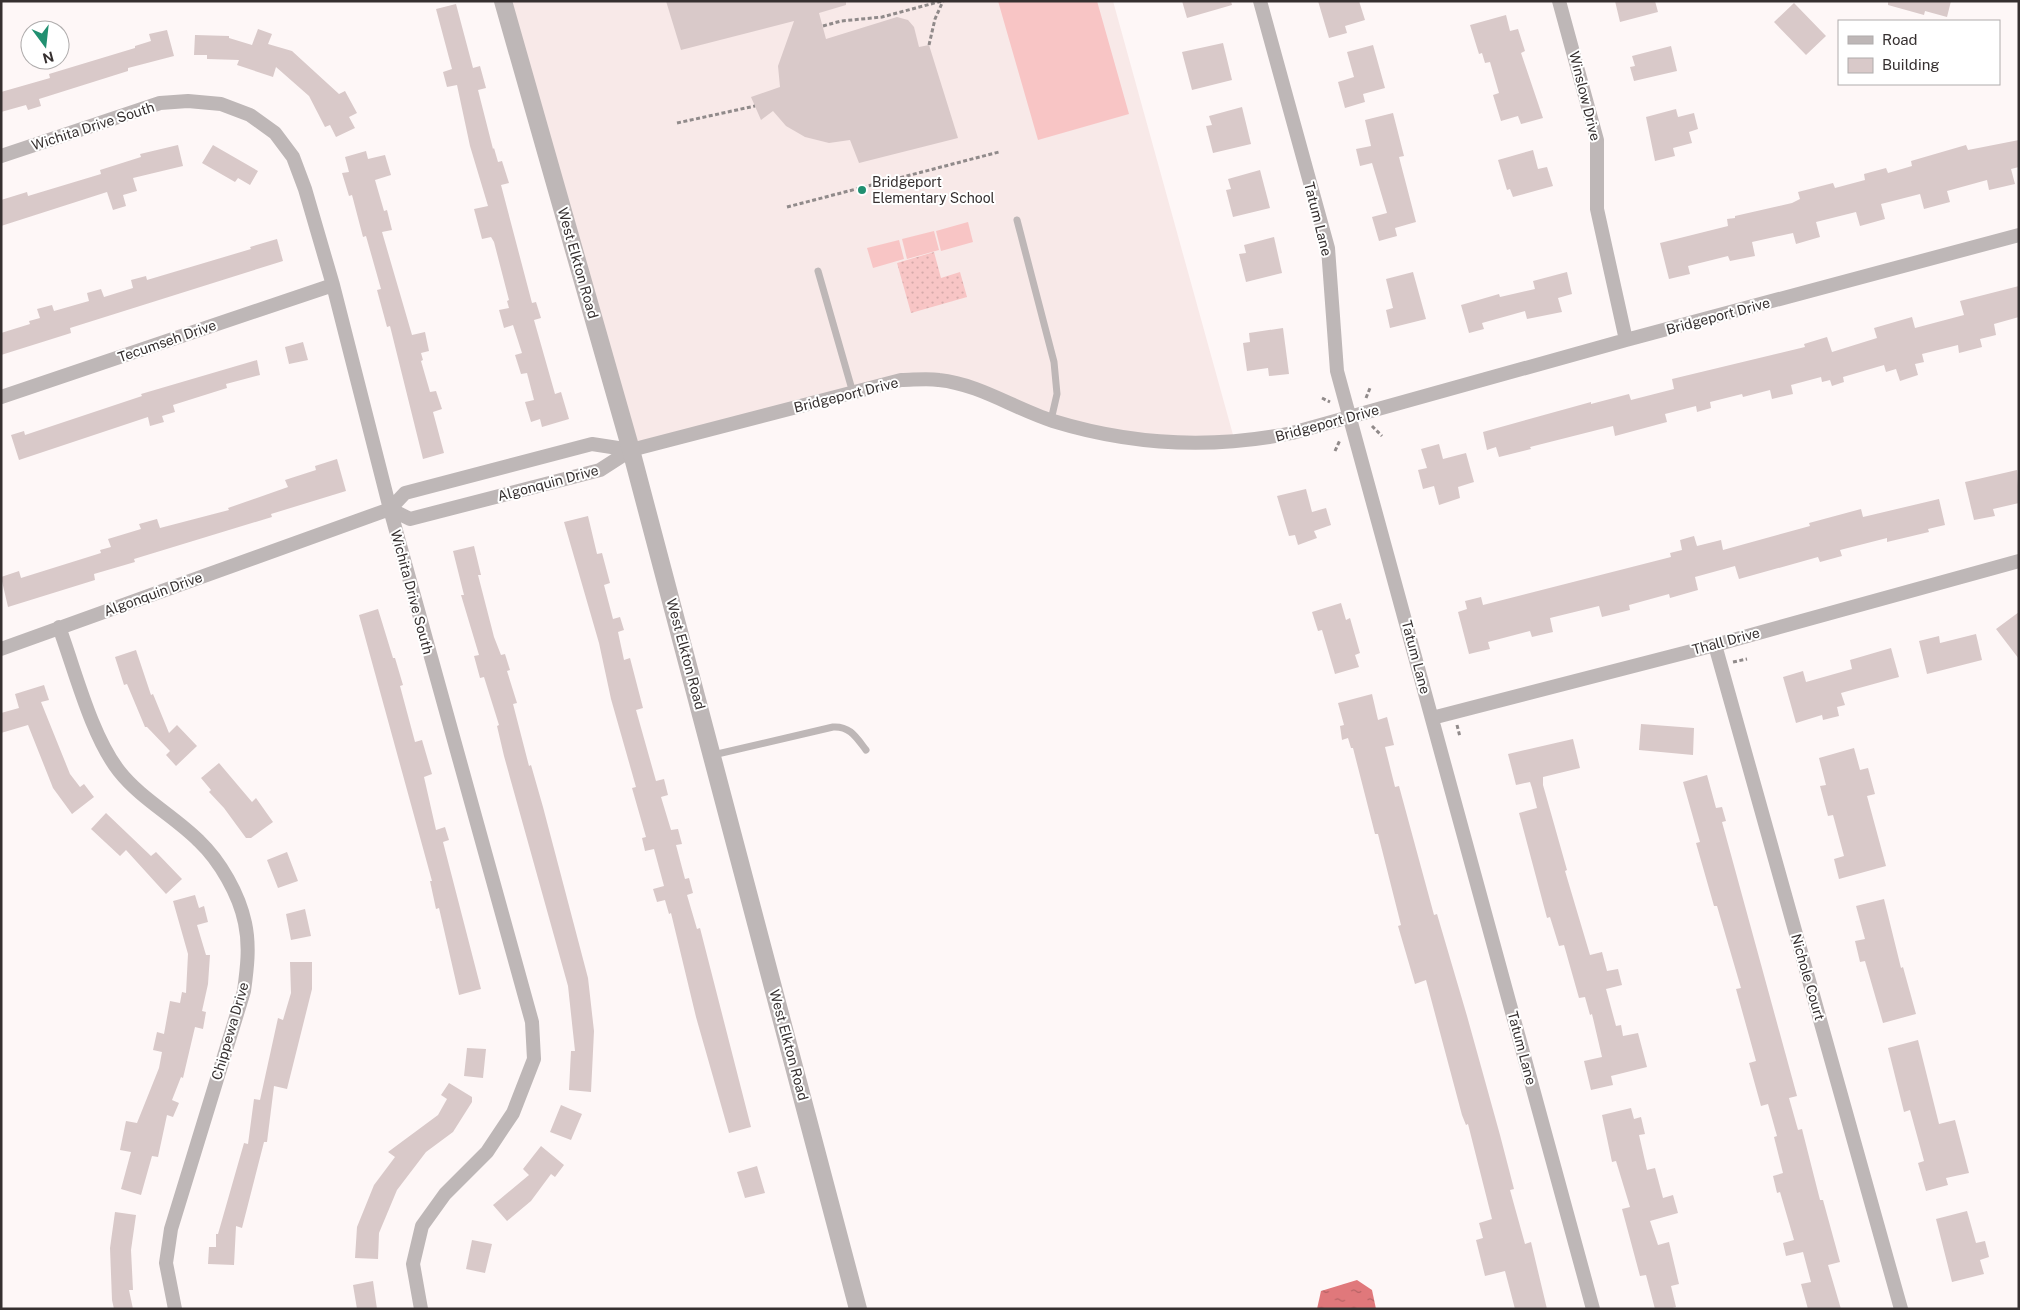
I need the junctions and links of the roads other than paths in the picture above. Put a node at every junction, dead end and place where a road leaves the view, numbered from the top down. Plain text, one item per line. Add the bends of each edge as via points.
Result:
1 (503, 1) edge
2 (1260, 1) edge
3 (1559, 1) edge
4 (1, 156) edge
5 (1017, 220) dead end
6 (2019, 235) edge
7 (818, 271) dead end
8 (333, 285) junction
9 (1626, 340) junction
10 (854, 393) junction
11 (1, 397) edge
12 (1349, 417) junction
13 (1051, 420) junction
14 (631, 450) junction
15 (390, 509) junction
16 (2019, 561) edge
17 (59, 627) junction
18 (1715, 645) junction
19 (1, 649) edge
20 (1432, 718) junction
21 (866, 750) dead end
22 (713, 755) junction
23 (175, 1309) edge
24 (421, 1309) edge
25 (858, 1309) edge
26 (1593, 1309) edge
27 (1900, 1309) edge

1 - 14 street, West Elkton Road
2 - 12 street, Tatum Lane via 1328,248 1337,371
3 - 9 street, Winslow Drive via 1597,140 1597,209
4 - 8 street, Wichita Drive South via 160,103 222,104 243,112 275,133 293,157
5 - 13 lane via 1054,362 1057,394
6 - 9 street, Bridgeport Drive
7 - 10 lane
8 - 11 street, Tecumseh Drive
8 - 15 street, Wichita Drive South
9 - 12 street, Bridgeport Drive
10 - 13 street, Bridgeport Drive via 901,380 939,380 975,389
10 - 14 street, Bridgeport Drive
12 - 13 street, Bridgeport Drive via 1254,441 1200,444 1151,442 1105,435
12 - 20 street, Tatum Lane
14 - 15 street, Algonquin Drive via 592,444 405,493
14 - 15 street, Algonquin Drive via 600,470 410,519
14 - 22 street, West Elkton Road
15 - 17 street, Algonquin Drive
15 - 24 street, Wichita Drive South via 532,1022 534,1059 513,1113 487,1152 445,1194 422,1226 413,1264
16 - 18 street, Thall Drive
17 - 19 street, Algonquin Drive
17 - 23 street, Chippewa Drive via 100,740 119,770 140,793 199,841 222,869 245,923 248,956 244,991 171,1229 166,1264
18 - 20 street, Thall Drive
18 - 27 street, Nichole Court
20 - 26 street, Tatum Lane
21 - 22 lane via 850,730 833,726
22 - 25 street, West Elkton Road

